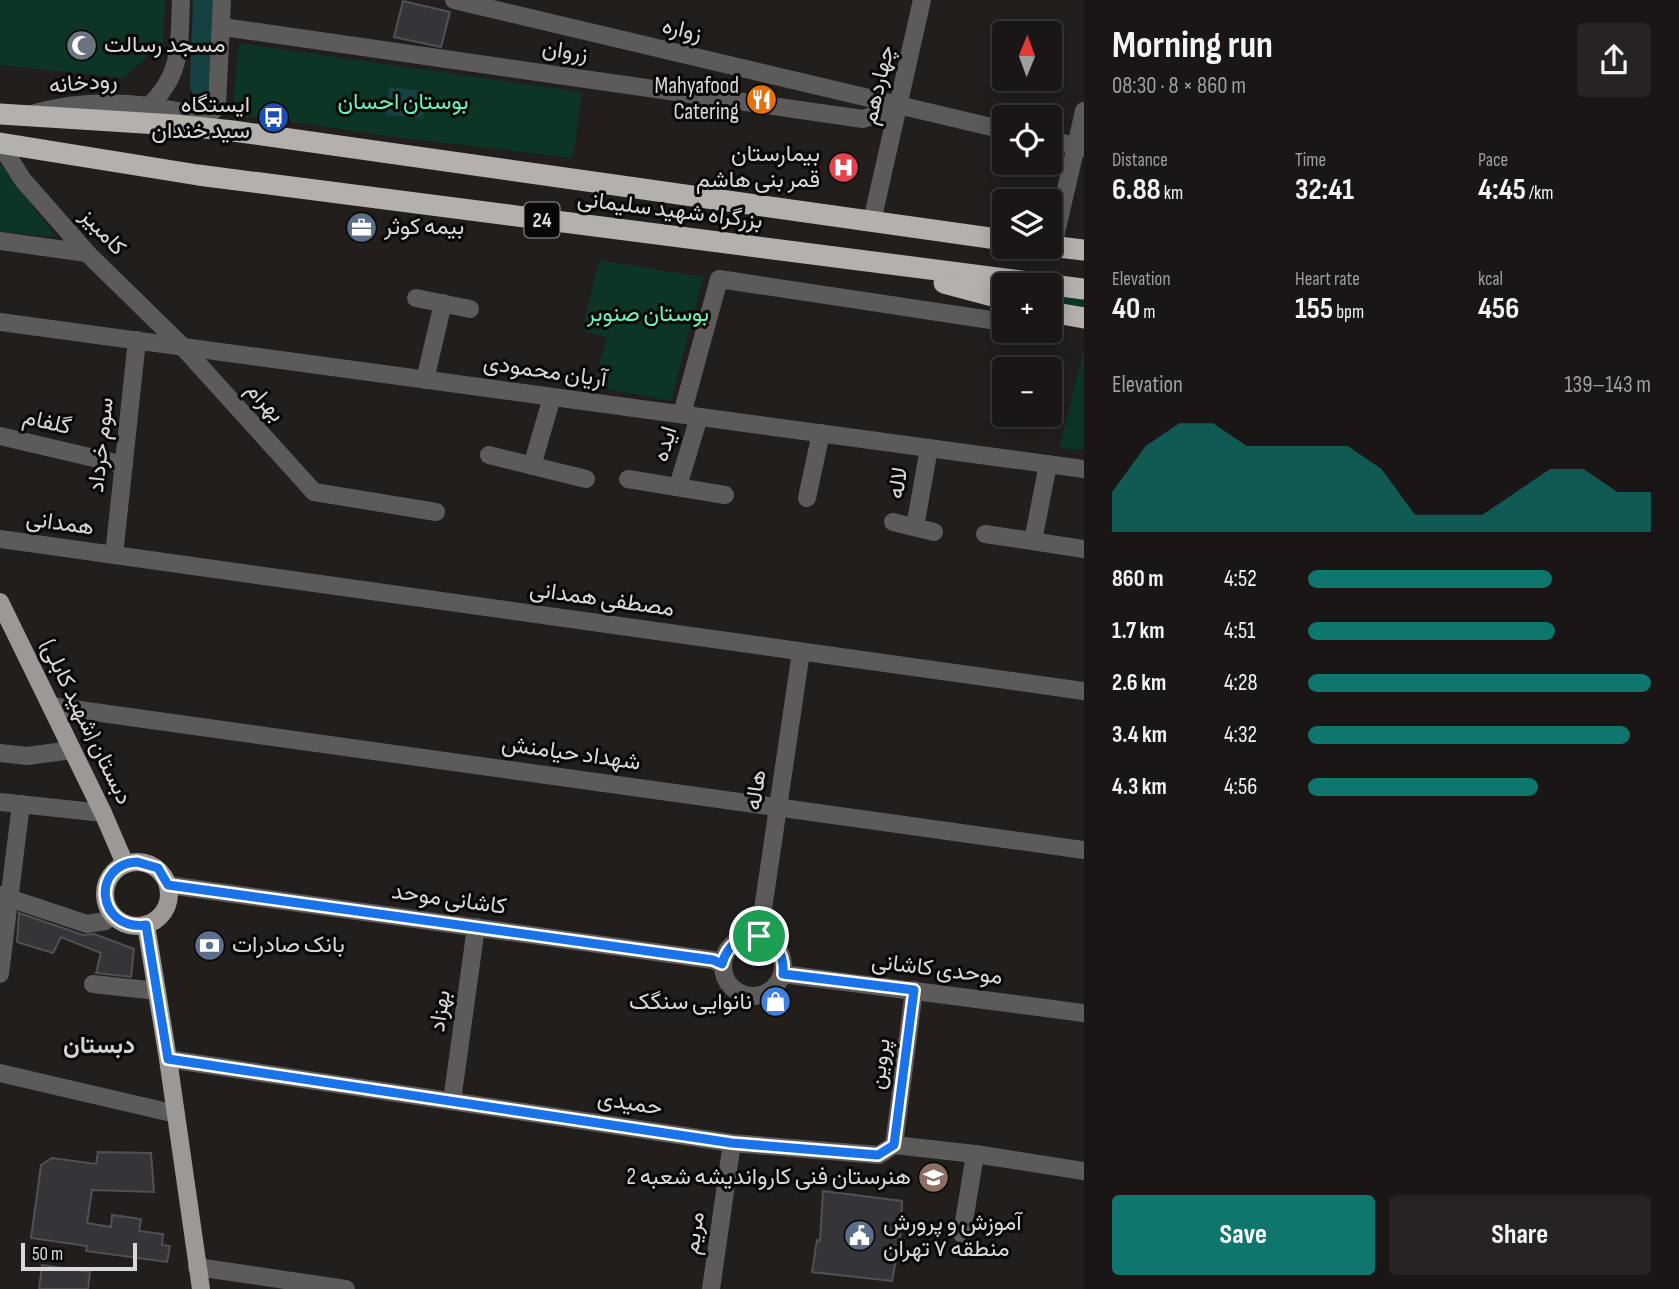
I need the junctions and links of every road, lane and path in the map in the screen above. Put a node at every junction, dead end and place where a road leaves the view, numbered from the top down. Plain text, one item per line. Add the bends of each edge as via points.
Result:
1 (181, 0) edge
2 (222, 0) edge
3 (454, 0) edge
4 (922, 0) edge
5 (223, 27) junction
6 (149, 106) junction
7 (898, 107) junction
8 (1084, 111) edge
9 (7, 113) edge
10 (992, 127) edge
11 (1062, 143) edge
12 (0, 144) edge
13 (1080, 147) edge
14 (1062, 208) edge
15 (872, 221) junction
16 (992, 238) edge
17 (0, 241) edge
18 (1062, 247) edge
19 (1084, 250) edge
20 (87, 253) junction
21 (867, 262) junction
22 (1084, 289) edge
23 (992, 296) edge
24 (416, 298) dead end
25 (443, 303) junction
26 (470, 309) dead end
27 (1062, 314) edge
28 (1084, 318) edge
29 (992, 320) edge
30 (0, 322) edge
31 (137, 340) junction
32 (181, 345) junction
33 (425, 380) junction
34 (552, 397) junction
35 (690, 416) junction
36 (821, 433) junction
37 (0, 436) edge
38 (929, 448) junction
39 (489, 455) dead end
40 (1048, 464) junction
41 (124, 465) junction
42 (532, 466) junction
43 (1084, 469) edge
44 (586, 479) dead end
45 (628, 479) dead end
46 (678, 486) junction
47 (725, 495) dead end
48 (807, 498) dead end
49 (436, 512) dead end
50 (893, 522) dead end
51 (915, 527) junction
52 (934, 532) dead end
53 (985, 534) dead end
54 (0, 539) edge
55 (1034, 541) junction
56 (1084, 549) edge
57 (114, 555) junction
58 (0, 602) edge
59 (801, 652) junction
60 (1084, 691) edge
61 (51, 706) junction
62 (72, 750) junction
63 (0, 753) edge
64 (0, 802) edge
65 (21, 804) junction
66 (778, 807) junction
67 (103, 813) junction
68 (1084, 850) edge
69 (125, 864) junction
70 (168, 885) junction
71 (5, 897) edge
72 (113, 916) junction
73 (146, 925) junction
74 (476, 927) junction
75 (759, 936) junction
76 (722, 964) junction
77 (0, 974) edge
78 (783, 974) junction
79 (93, 984) dead end
80 (914, 990) junction
81 (157, 991) junction
82 (1084, 1013) edge
83 (168, 1059) junction
84 (0, 1073) edge
85 (452, 1101) junction
86 (176, 1114) junction
87 (732, 1143) junction
88 (894, 1145) junction
89 (975, 1154) junction
90 (1084, 1171) edge
91 (962, 1234) dead end
92 (197, 1267) junction
93 (201, 1289) edge
94 (346, 1289) edge
95 (711, 1289) edge

1 - 6 street, رودخانه via 178,56 171,80
2 - 5 street, رودخانه
3 - 7 street, زواره
4 - 7 street, چهاردهم
5 - 6 street, رودخانه via 213,111 190,113
5 - 7 street, زروان via 863,119
6 - 9 street, رودخانه via 60,106
7 - 10 street, زواره
7 - 15 street, چهاردهم
8 - 13 street
9 - 15 highway, بزرگراه شهید سلیمانی / 24 via 233,131
11 - 13 street
12 - 20 street, کامبیز via 23,180
12 - 21 highway, بزرگراه شهید سلیمانی / 24 via 198,175
13 - 14 street
15 - 16 highway, بزرگراه شهید سلیمانی / 24
17 - 20 street
18 - 19 highway
20 - 32 street, کامبیز
21 - 22 highway, بزرگراه شهید سلیمانی / 24
21 - 23 highway
24 - 25 street
25 - 26 street
25 - 33 street
27 - 28 highway
29 - 35 street, ایده via 719,279
30 - 31 street, آریان محمودی
31 - 32 street, آریان محمودی
31 - 41 street, سوم خرداد
32 - 33 street, آریان محمودی
32 - 49 street, بهرام via 313,492
33 - 34 street, آریان محمودی
34 - 35 street, آریان محمودی
34 - 42 street
35 - 36 street, آریان محمودی
35 - 46 street, ایده
36 - 38 street, آریان محمودی
36 - 48 street
37 - 41 street, گلفام
38 - 40 street, آریان محمودی
38 - 51 street, لاله
39 - 42 street
40 - 43 street, آریان محمودی
40 - 55 street
41 - 57 street, سوم خرداد
42 - 44 street
45 - 46 street, ایده
46 - 47 street, ایده
50 - 51 street
51 - 52 street
53 - 55 street
54 - 57 street, همدانی
55 - 56 street
57 - 59 street, مصطفی همدانی
58 - 61 main road, دبستان (شهید کابلی)
59 - 60 street, مصطفی همدانی
59 - 66 street, هاله
61 - 62 main road, دبستان (شهید کابلی)
61 - 66 street, شهداد حیامنش
62 - 63 street via 27,756
62 - 67 main road, دبستان (شهید کابلی)
64 - 65 street
65 - 67 street
65 - 71 street
66 - 68 street, شهداد حیامنش
66 - 75 street, هاله
67 - 69 main road, دبستان (شهید کابلی)
69 - 70 main road via 153,865
69 - 72 main road via 106,885 106,903
70 - 73 main road via 163,911
70 - 74 street, کاشانی موحد
71 - 72 street via 87,924
71 - 77 street
72 - 73 main road via 126,924
73 - 81 main road
74 - 76 street, کاشانی موحد
74 - 85 street, بهزاد
75 - 76 street via 731,945
75 - 78 street via 776,946
76 - 78 street via 728,984 754,997 772,990
78 - 80 street, موحدی کاشانی
79 - 81 street
80 - 82 street, موحدی کاشانی
80 - 88 street, پروین
81 - 83 main road
83 - 85 street, حمیدی
83 - 86 main road
84 - 86 street
85 - 87 street, حمیدی
86 - 92 main road
87 - 88 street, حمیدی via 878,1155
87 - 95 street, مریم
88 - 89 street, حمیدی
89 - 90 street, حمیدی
89 - 91 street
92 - 93 main road
92 - 94 street

